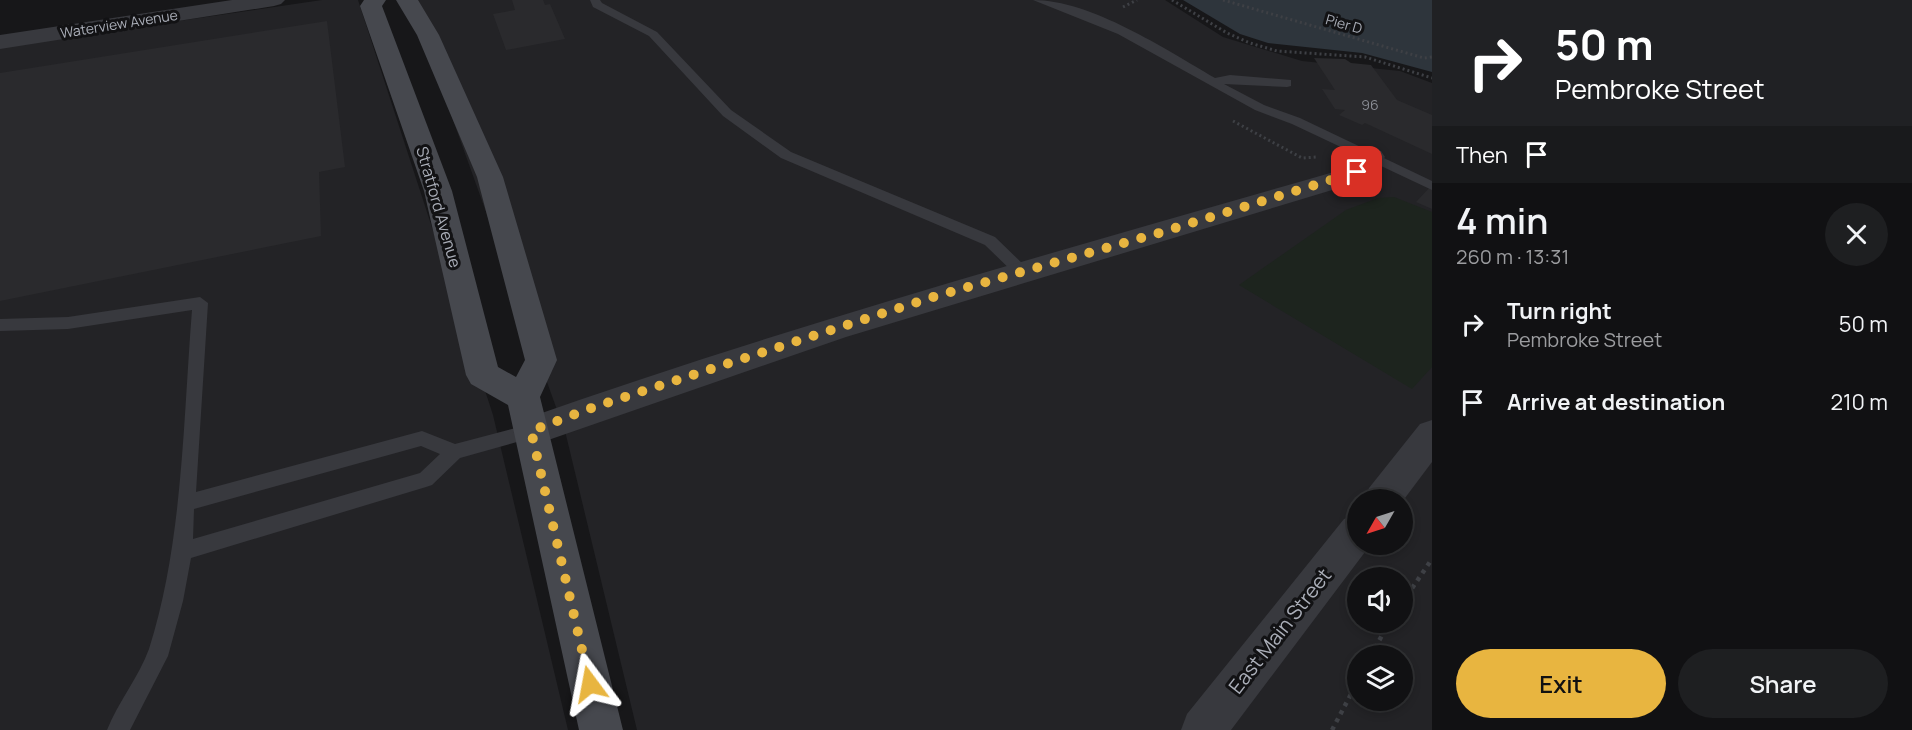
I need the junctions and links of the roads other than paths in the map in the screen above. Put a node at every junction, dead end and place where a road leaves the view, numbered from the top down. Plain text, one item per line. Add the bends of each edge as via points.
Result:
1 (375, 0) edge
2 (407, 0) edge
3 (595, 0) edge
4 (1038, 0) edge
5 (266, 1) edge
6 (0, 42) edge
7 (1214, 82) junction
8 (1287, 83) dead end
9 (1368, 161) junction
10 (1432, 186) edge
11 (1432, 198) edge
12 (1022, 272) junction
13 (0, 325) edge
14 (527, 414) junction
15 (1432, 435) edge
16 (454, 452) junction
17 (1390, 489) edge
18 (186, 503) junction
19 (1347, 545) edge
20 (182, 551) junction
21 (118, 730) edge
22 (601, 730) edge
23 (1203, 730) edge

1 - 14 main road, Stratford Avenue via 371,6 438,191 483,375
2 - 14 main road via 428,35 490,177 541,360
3 - 12 lane via 597,5 653,34 727,113 786,155 990,241
4 - 7 lane via 1076,11
5 - 6 street, Waterview Avenue
7 - 8 lane via 1230,79
7 - 9 lane via 1275,116 1287,129
9 - 10 lane
9 - 11 lane
9 - 12 street via 1353,175
12 - 14 street via 605,403
13 - 18 lane via 69,323 200,303
14 - 16 lane
14 - 22 main road
15 - 17 street
16 - 18 lane via 422,438
16 - 20 lane via 426,479
18 - 20 lane
19 - 23 street, East Main Street
20 - 21 lane via 158,656

